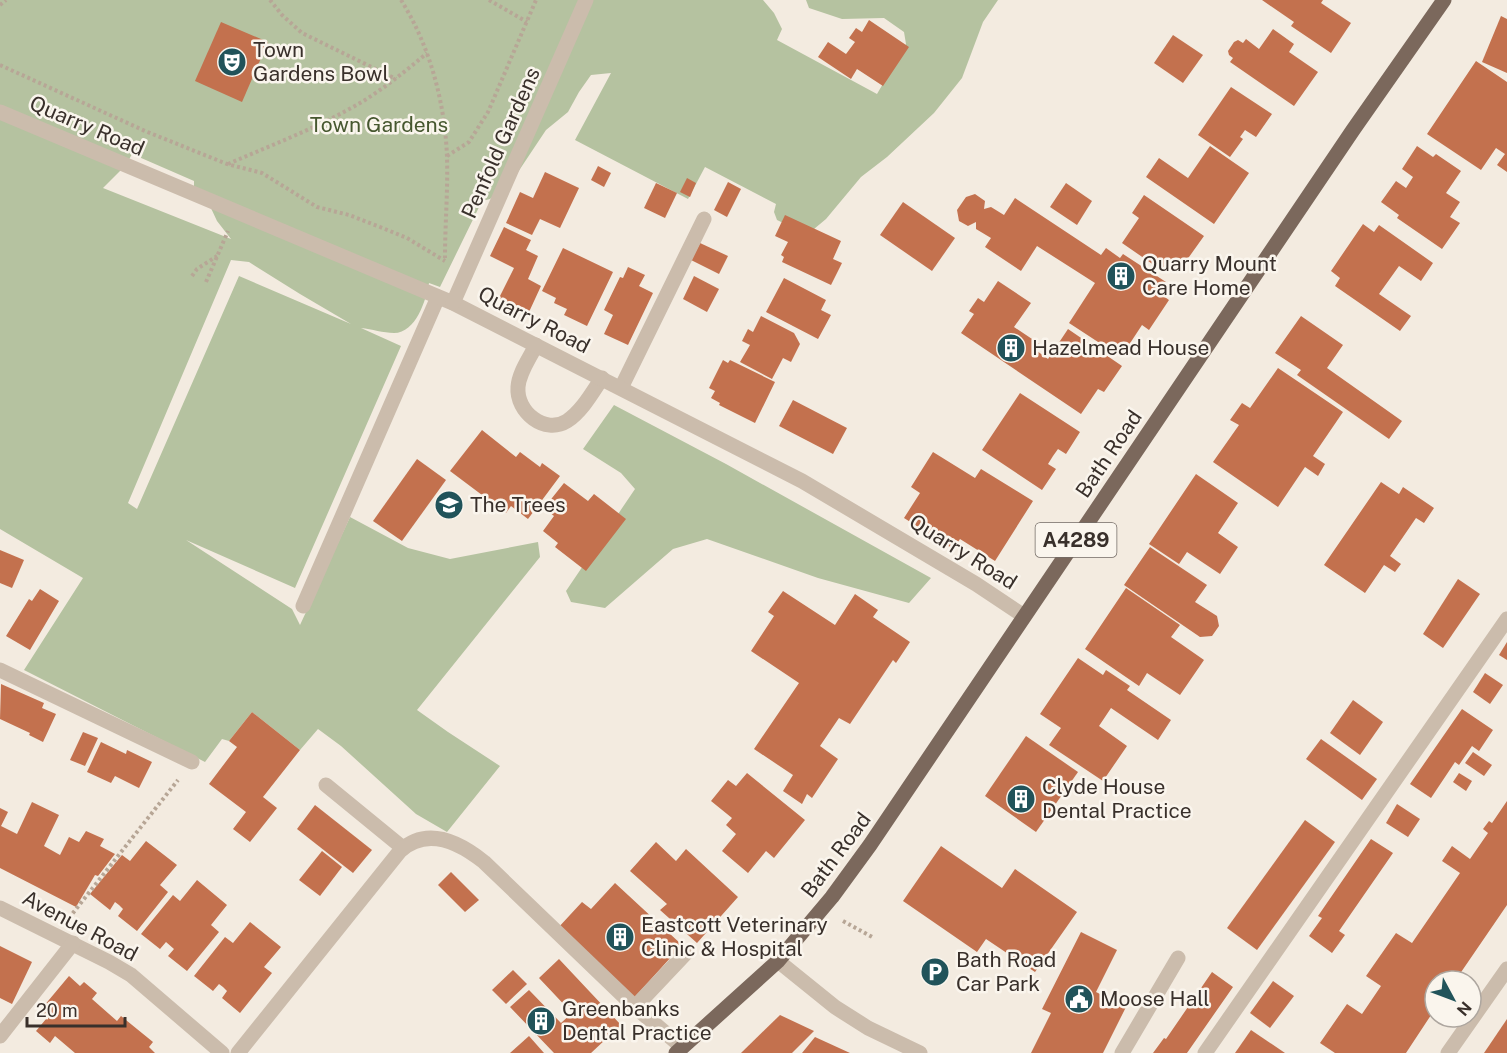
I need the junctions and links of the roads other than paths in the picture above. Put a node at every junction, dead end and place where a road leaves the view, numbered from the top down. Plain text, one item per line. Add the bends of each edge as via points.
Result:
1 (586, 0) edge
2 (1444, 0) edge
3 (0, 112) edge
4 (704, 219) dead end
5 (438, 297) junction
6 (453, 303) junction
7 (536, 345) junction
8 (602, 378) junction
9 (621, 388) junction
10 (303, 606) dead end
11 (1024, 616) junction
12 (1507, 620) edge
13 (0, 670) edge
14 (192, 762) road end
15 (326, 784) dead end
16 (403, 848) junction
17 (0, 908) edge
18 (73, 943) junction
19 (686, 953) dead end
20 (1178, 958) dead end
21 (778, 961) junction
22 (1505, 976) edge
23 (635, 1007) junction
24 (0, 1036) edge
25 (679, 1050) edge
26 (222, 1053) edge
27 (238, 1053) edge
28 (920, 1053) edge
29 (1122, 1053) edge
30 (1205, 1053) edge
31 (1448, 1053) edge

1 - 6 street, Penfold Gardens
2 - 11 main road, Bath Road / A4289
3 - 5 street, Quarry Road
4 - 9 street
5 - 6 street, Quarry Road
5 - 10 street
6 - 7 street, Quarry Road
7 - 8 street, Quarry Road
7 - 8 street via 520,376 518,398 524,410 544,425 556,427 568,421
8 - 9 street, Quarry Road
9 - 11 street, Quarry Road via 802,481 948,566
11 - 21 main road, Bath Road / A4289 via 880,831
12 - 30 street
13 - 14 street
15 - 16 street
16 - 23 street via 413,841 441,838 471,851
16 - 27 street
17 - 18 street, Avenue Road
18 - 24 street
18 - 26 street, Avenue Road via 131,975
19 - 23 street
20 - 29 street
21 - 25 main road, Bath Road / A4289
21 - 28 street via 835,1007
22 - 31 street
23 - 25 street

